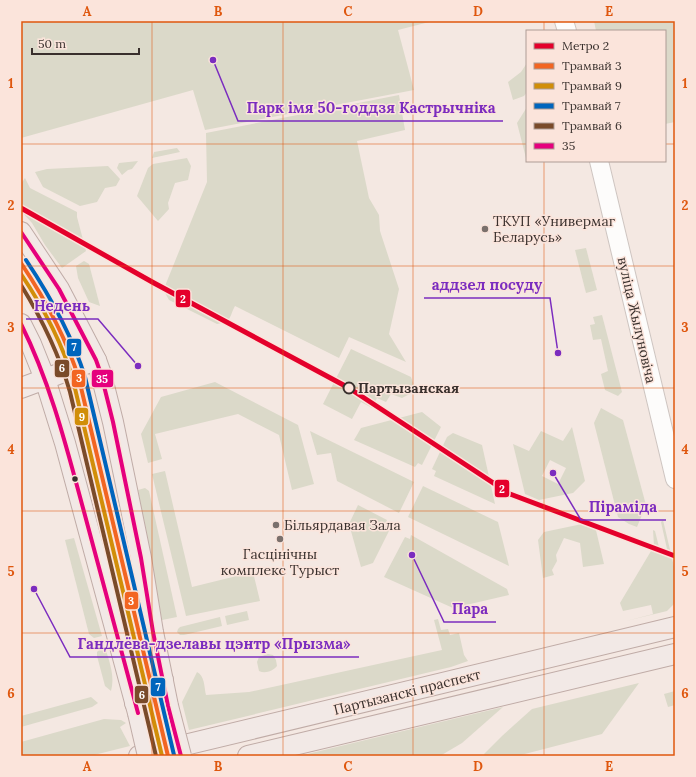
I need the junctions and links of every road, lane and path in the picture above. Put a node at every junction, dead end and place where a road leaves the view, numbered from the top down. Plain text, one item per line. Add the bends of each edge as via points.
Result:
1 (599, 162) edge
2 (21, 232) edge
3 (21, 324) edge
4 (96, 360) junction
5 (45, 379) junction
6 (21, 388) edge
7 (675, 479) edge
8 (675, 627) edge
9 (675, 654) edge
10 (163, 680) junction
11 (136, 708) junction
12 (139, 756) edge
13 (148, 756) edge
14 (181, 756) edge
15 (248, 756) edge

1 - 7 street, вуліца Жылуновіча
2 - 4 main road via 59,289
3 - 5 main road
4 - 5 main road
4 - 10 main road via 115,430
5 - 6 main road
5 - 11 main road via 65,443
8 - 12 main road, Партызанскі праспект
9 - 15 main road, Партызанскі праспект
10 - 11 main road
10 - 14 main road, bridge
11 - 13 main road, bridge

